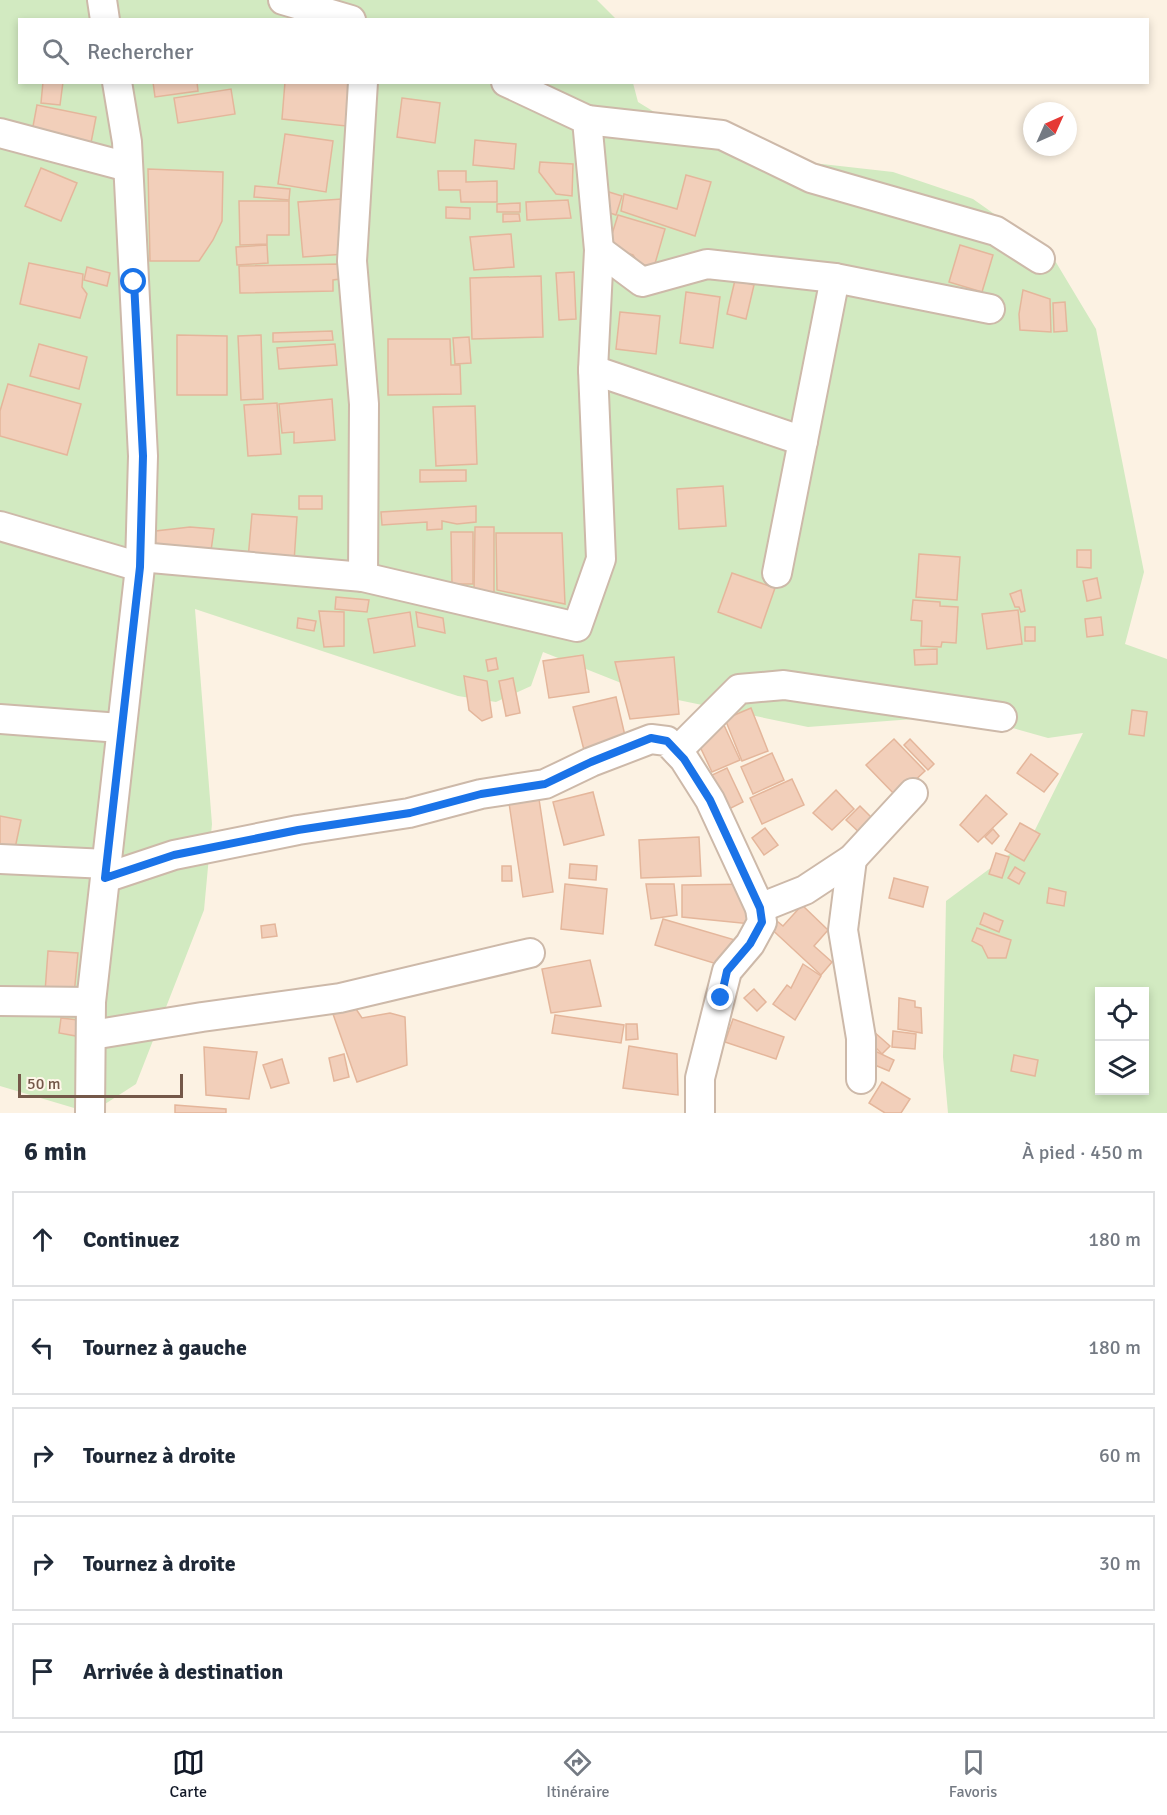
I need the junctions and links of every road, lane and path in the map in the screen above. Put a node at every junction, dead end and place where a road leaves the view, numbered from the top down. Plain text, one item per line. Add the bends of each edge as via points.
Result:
1 (102, 0) edge
2 (283, 0) edge
3 (337, 17) edge
4 (105, 18) edge
5 (117, 84) edge
6 (363, 84) edge
7 (510, 84) edge
8 (587, 120) junction
9 (0, 133) edge
10 (128, 167) junction
11 (598, 250) junction
12 (1040, 259) dead end
13 (835, 278) junction
14 (990, 309) dead end
15 (593, 370) junction
16 (803, 441) junction
17 (0, 526) edge
18 (140, 562) junction
19 (777, 573) dead end
20 (363, 577) junction
21 (1002, 717) dead end
22 (0, 719) edge
23 (120, 728) junction
24 (677, 751) junction
25 (913, 793) dead end
26 (0, 859) edge
27 (852, 859) junction
28 (106, 871) junction
29 (760, 908) junction
30 (530, 953) dead end
31 (0, 1001) edge
32 (91, 1002) junction
33 (92, 1035) junction
34 (861, 1079) dead end
35 (90, 1113) edge
36 (700, 1113) edge

1 - 4 street
2 - 3 street
5 - 10 street
6 - 20 street via 352,261 364,404
7 - 8 street
8 - 11 street
8 - 12 street via 722,135 811,178 996,231
9 - 10 street
10 - 18 street via 143,456
11 - 13 street via 642,282 707,264
11 - 15 street
13 - 14 street
13 - 16 street
15 - 16 street
15 - 20 street via 601,559 578,627
16 - 19 street
17 - 18 street
18 - 20 street
18 - 23 street
21 - 24 street via 784,685 739,689
22 - 23 street
23 - 28 street
24 - 28 street via 667,741 651,738 545,784
24 - 29 street via 710,800
25 - 27 street
26 - 28 street
27 - 29 street via 805,890
27 - 34 street via 843,930 861,1038
28 - 32 street
29 - 36 street via 762,922 750,944 727,971 700,1078
30 - 33 street via 340,998
31 - 32 street
32 - 33 street
33 - 35 street

